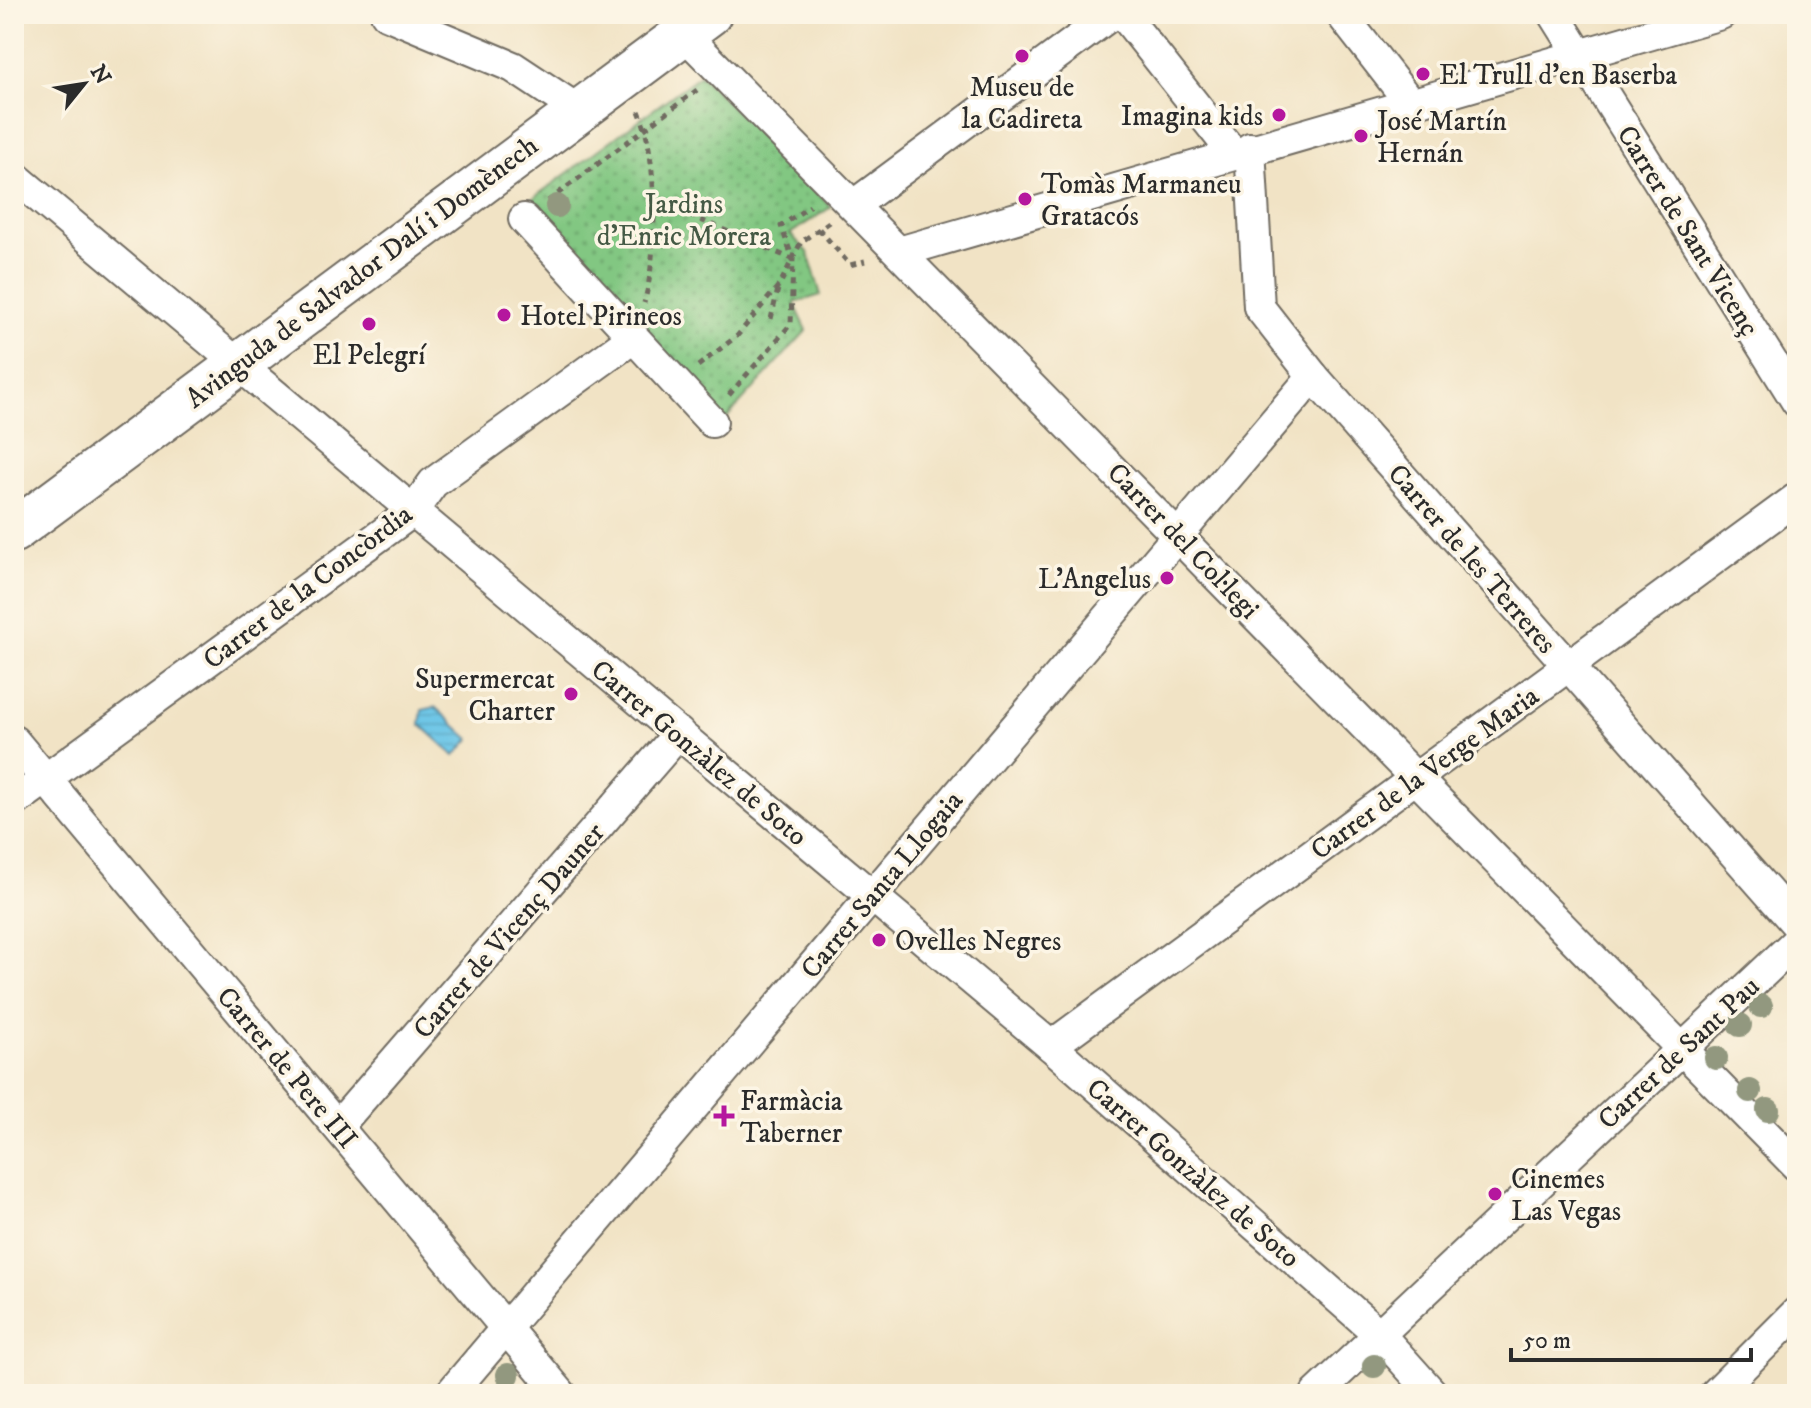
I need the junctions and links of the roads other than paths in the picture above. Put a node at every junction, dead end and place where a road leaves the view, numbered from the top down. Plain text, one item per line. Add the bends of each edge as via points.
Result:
1 (386, 14) edge
2 (1112, 14) edge
3 (1123, 14) edge
4 (1341, 14) edge
5 (1554, 14) edge
6 (1721, 14) edge
7 (697, 24) edge
8 (1580, 57) junction
9 (1412, 105) junction
10 (578, 110) junction
11 (1241, 150) junction
12 (14, 176) edge
13 (854, 205) junction
14 (524, 219) road end
15 (899, 252) junction
16 (633, 338) junction
17 (239, 362) junction
18 (1313, 376) junction
19 (1797, 402) edge
20 (712, 422) road end
21 (1797, 498) edge
22 (412, 512) junction
23 (14, 531) edge
24 (1179, 534) junction
25 (1569, 666) junction
26 (679, 733) junction
27 (14, 741) edge
28 (46, 778) junction
29 (1415, 778) junction
30 (14, 802) edge
31 (870, 895) junction
32 (1797, 925) edge
33 (1797, 941) edge
34 (1051, 1046) junction
35 (1680, 1049) junction
36 (338, 1126) junction
37 (1797, 1166) edge
38 (1797, 1312) edge
39 (507, 1328) junction
40 (1380, 1335) junction
41 (450, 1394) edge
42 (561, 1394) edge
43 (1316, 1394) edge
44 (1433, 1394) edge
45 (1715, 1394) edge

1 - 10 street via 513,67
2 - 13 street
3 - 11 street
4 - 9 street
5 - 8 street, Carrer de Sant Vicenç
6 - 8 street
7 - 10 main road, Avinguda de Salvador Dalí i Domènech
7 - 13 street, Carrer del Col·legi
8 - 9 street
8 - 19 street, Carrer de Sant Vicenç
9 - 11 street
10 - 17 main road, Avinguda de Salvador Dalí i Domènech
11 - 15 street
11 - 18 street, Carrer de les Terreres via 1259,307
12 - 17 street, Carrer Gonzàlez de Soto
13 - 15 street, Carrer del Col·legi
14 - 16 street
15 - 24 street, Carrer del Col·legi
16 - 20 street
16 - 22 street, Carrer de la Concòrdia via 433,483
17 - 22 street, Carrer Gonzàlez de Soto
17 - 23 main road, Avinguda de Salvador Dalí i Domènech
18 - 24 street, Carrer Santa Llogaia
18 - 25 street, Carrer de les Terreres
21 - 25 street, Carrer de la Verge Maria
22 - 26 street, Carrer Gonzàlez de Soto
22 - 28 street, Carrer de la Concòrdia
24 - 29 street, Carrer del Col·legi
24 - 31 street, Carrer Santa Llogaia
25 - 29 street, Carrer de la Verge Maria
25 - 32 street, Carrer de les Terreres
26 - 31 street, Carrer Gonzàlez de Soto
26 - 36 street, Carrer de Vicenç Dauner
27 - 28 street, Carrer de Pere III
28 - 30 street, Carrer de la Concòrdia
28 - 36 street, Carrer de Pere III
29 - 34 street, Carrer de la Verge Maria
29 - 35 street, Carrer del Col·legi
31 - 34 street, Carrer Gonzàlez de Soto
31 - 39 street, Carrer Santa Llogaia
33 - 35 street, Carrer de Sant Pau
34 - 40 street, Carrer Gonzàlez de Soto
35 - 37 street, Carrer del Col·legi
35 - 40 street, Carrer de Sant Pau
36 - 39 street, Carrer de Pere III
38 - 45 street
39 - 41 street, Carrer Santa Llogaia
39 - 42 street, Carrer de Pere III
40 - 43 street, Carrer de Sant Pau
40 - 44 street, Carrer Gonzàlez de Soto

